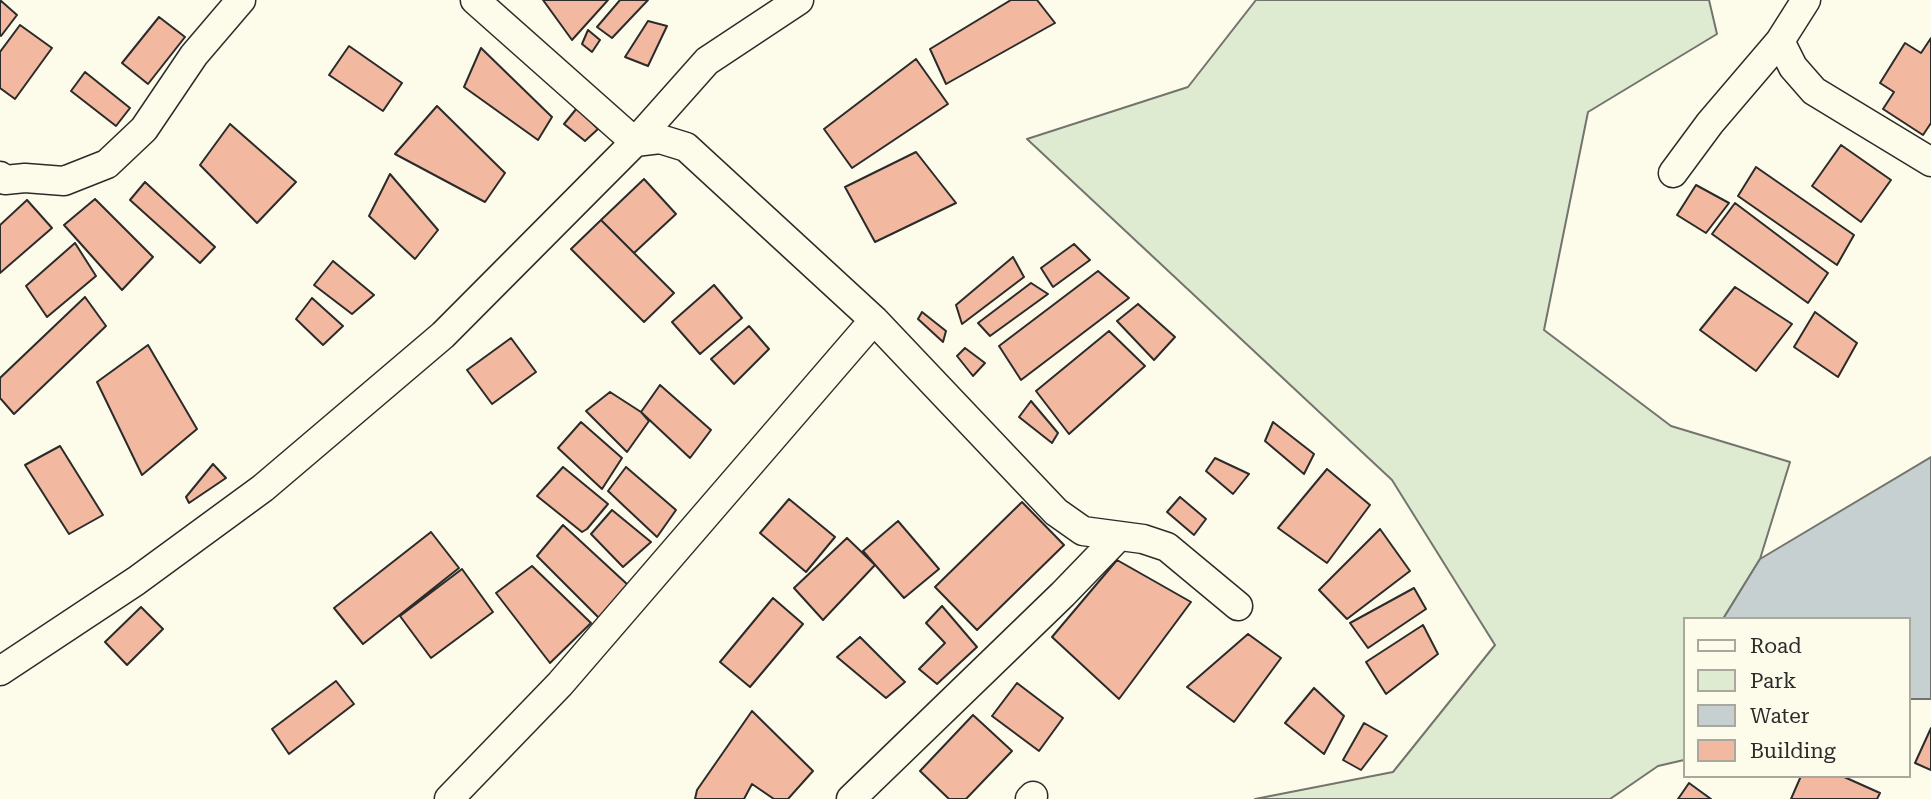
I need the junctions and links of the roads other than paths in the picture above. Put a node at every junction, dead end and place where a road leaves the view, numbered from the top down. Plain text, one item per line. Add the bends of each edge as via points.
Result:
1 (241, 0) edge
2 (475, 0) edge
3 (799, 0) edge
4 (1806, 0) edge
5 (1780, 41) junction
6 (635, 142) junction
7 (1931, 162) edge
8 (1673, 173) dead end
9 (0, 176) edge
10 (874, 320) junction
11 (1119, 536) junction
12 (1238, 606) dead end
13 (0, 671) edge
14 (449, 799) edge
15 (850, 799) edge

1 - 9 street via 194,55 144,130 107,164 64,181 5,180
2 - 6 street
3 - 6 street via 707,61
4 - 5 street
5 - 7 street via 1793,67 1814,91
5 - 8 street
6 - 10 street via 660,139 686,147
6 - 13 street via 443,335 263,488
10 - 11 street via 1056,512 1083,531
10 - 14 street via 560,684
11 - 12 street via 1167,547
11 - 15 street

